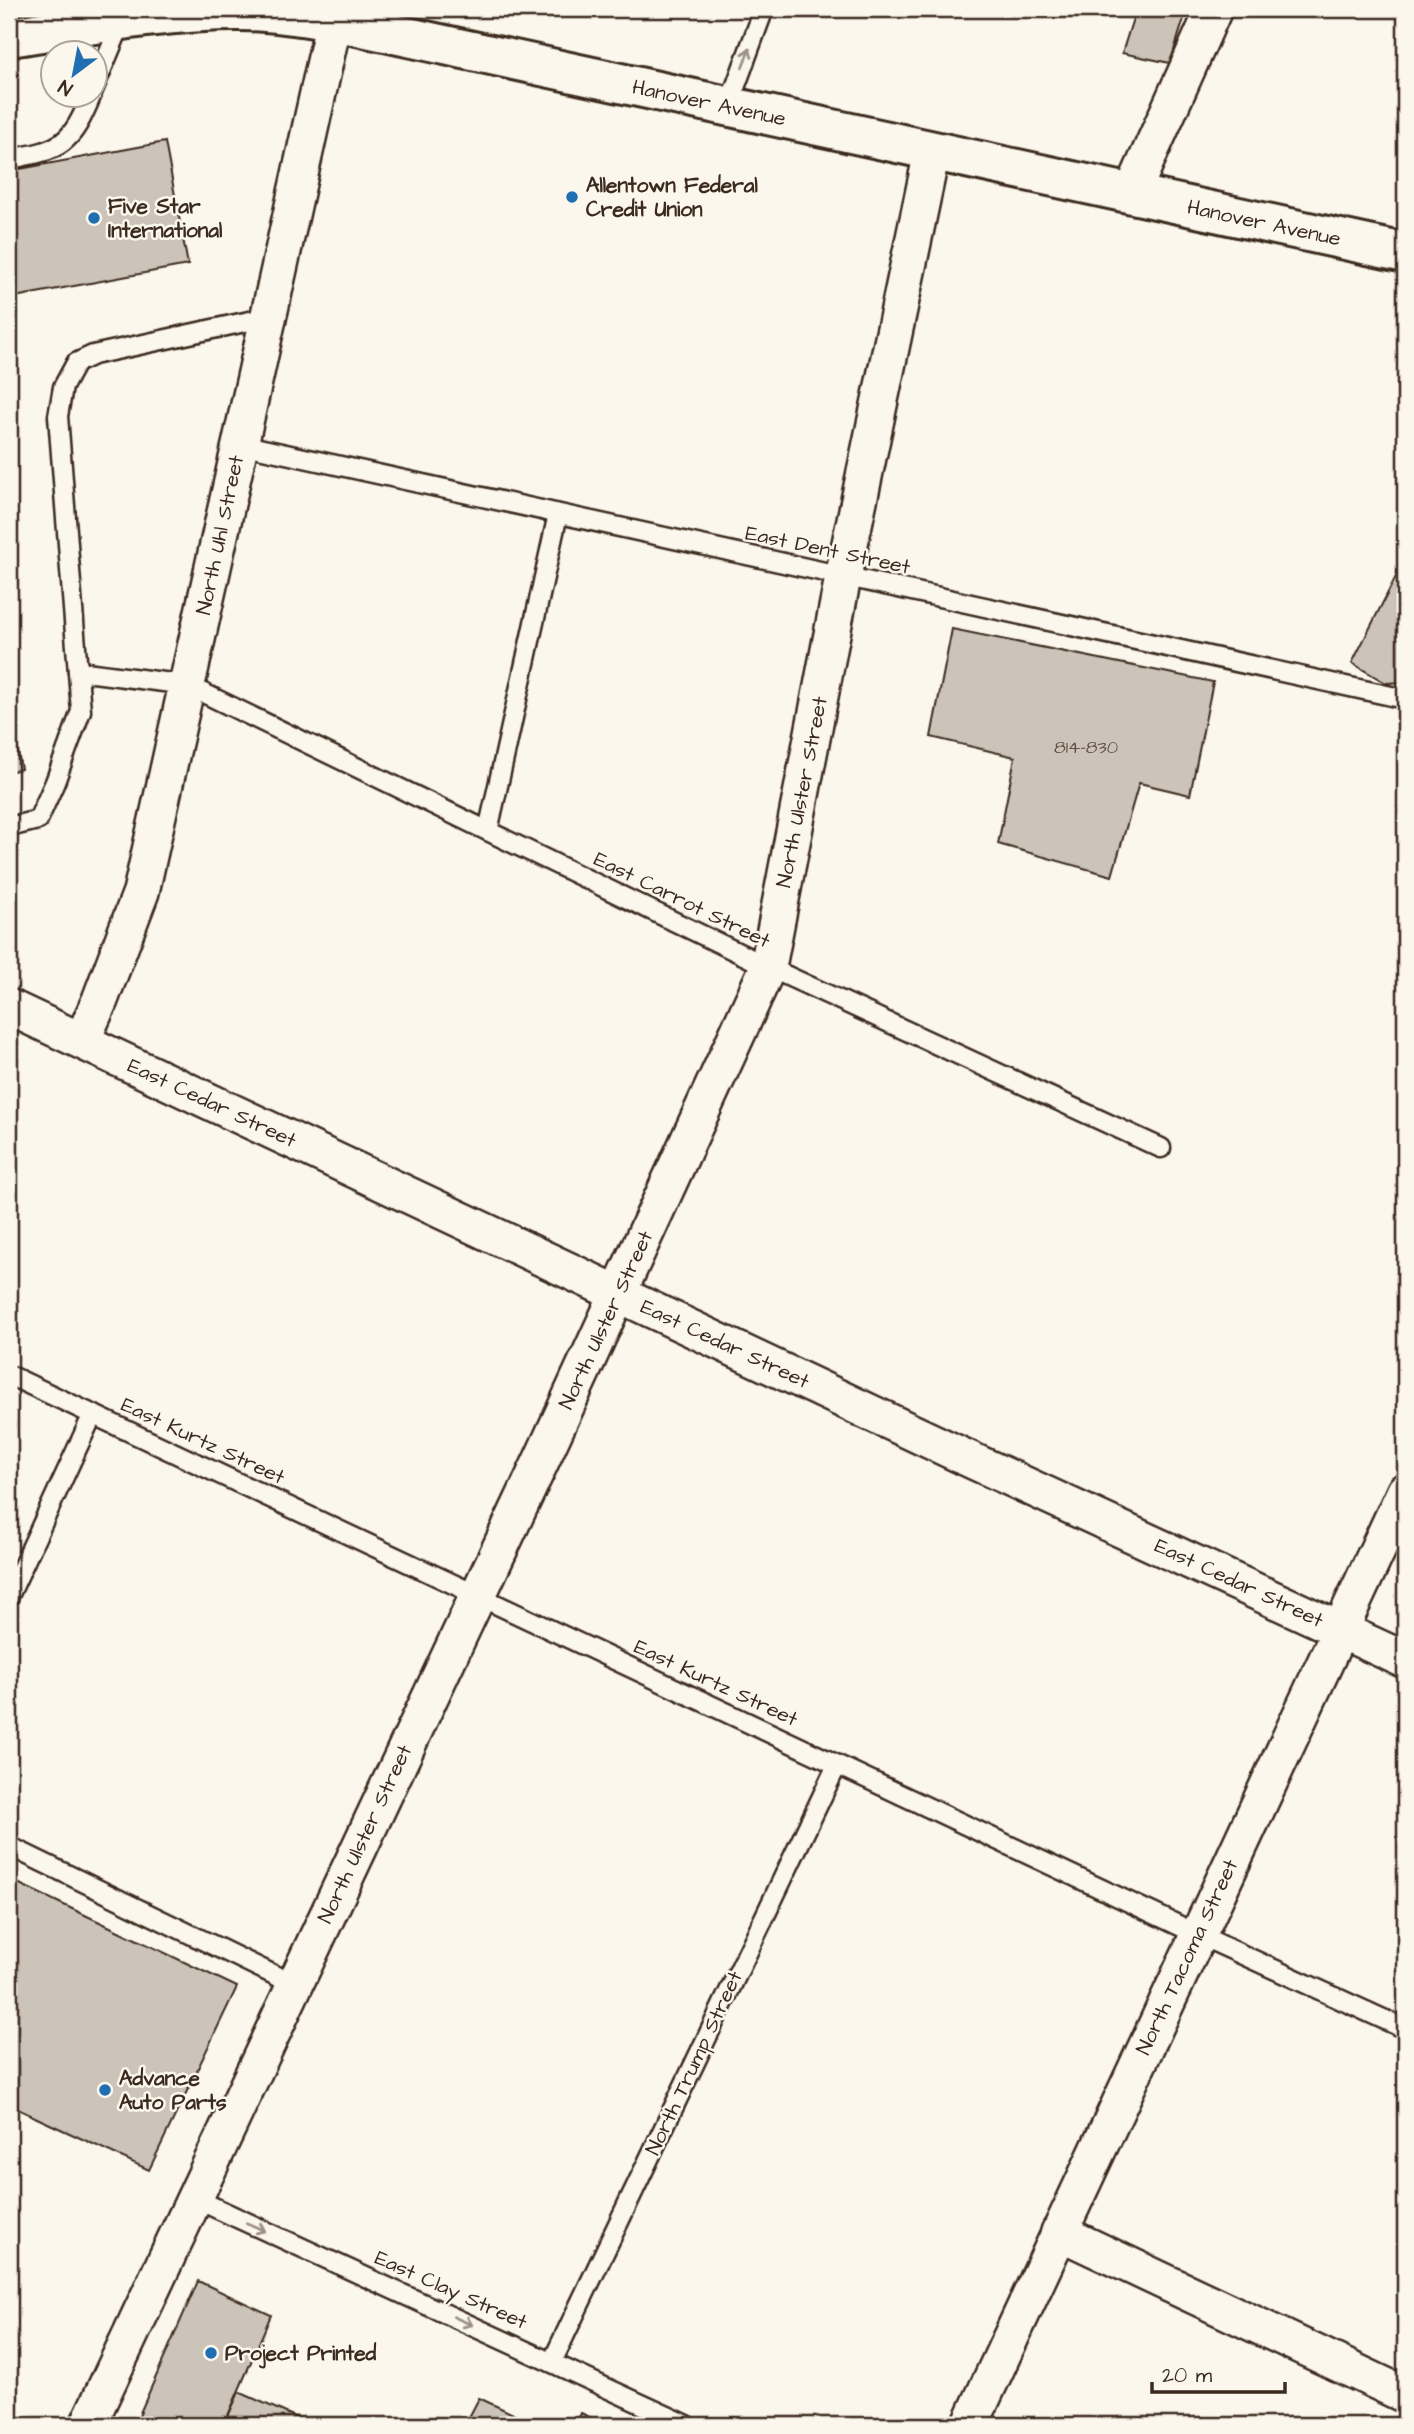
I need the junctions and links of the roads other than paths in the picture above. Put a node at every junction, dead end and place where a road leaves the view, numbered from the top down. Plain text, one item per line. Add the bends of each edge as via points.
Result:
1 (764, 9) edge
2 (1214, 9) edge
3 (123, 15) edge
4 (334, 21) junction
5 (9, 37) edge
6 (108, 53) edge
7 (728, 107) junction
8 (86, 108) edge
9 (932, 152) junction
10 (9, 159) edge
11 (1131, 195) junction
12 (1405, 253) edge
13 (268, 317) junction
14 (240, 444) junction
15 (558, 514) junction
16 (843, 577) junction
17 (78, 671) junction
18 (187, 685) junction
19 (1405, 699) edge
20 (9, 827) edge
21 (488, 831) junction
22 (768, 967) junction
23 (9, 1007) edge
24 (82, 1041) junction
25 (1161, 1148) dead end
26 (618, 1294) junction
27 (9, 1375) edge
28 (93, 1414) junction
29 (1405, 1490) edge
30 (9, 1596) edge
31 (478, 1596) junction
32 (1341, 1630) junction
33 (1405, 1660) edge
34 (837, 1765) junction
35 (9, 1846) edge
36 (1197, 1934) junction
37 (295, 1984) junction
38 (1405, 2029) edge
39 (194, 2199) junction
40 (1059, 2232) junction
41 (552, 2361) junction
42 (1405, 2395) edge
43 (88, 2425) edge
44 (687, 2425) edge
45 (970, 2425) edge

7 -> 1 lane
2 - 11 street
3 - 4 main road, Hanover Avenue via 240,11
3 - 5 main road, Hanover Avenue
3 - 6 lane
4 - 7 main road, Hanover Avenue
4 - 13 street, North Uhl Street
7 - 9 main road, Hanover Avenue
8 - 10 lane via 77,127 57,148
9 - 11 main road, Hanover Avenue
9 - 16 street, North Ulster Street
11 - 12 main road, Hanover Avenue
13 - 14 street, North Uhl Street
13 - 17 lane via 93,355 76,363 63,387 58,416
14 - 15 lane, East Dent Street
14 - 18 street, North Uhl Street
15 - 16 lane, East Dent Street
15 - 21 lane
16 - 19 lane, East Dent Street
16 - 22 street, North Ulster Street
17 - 18 lane, East Carrot Street
17 - 20 lane via 81,711 55,782 38,820
18 - 21 lane, East Carrot Street
18 - 24 street, North Uhl Street via 141,892
21 - 22 lane, East Carrot Street
22 - 25 lane, East Carrot Street
22 - 26 street, North Ulster Street
23 - 24 street, East Cedar Street
24 - 26 street, East Cedar Street
26 - 31 street, North Ulster Street
26 - 32 street, East Cedar Street
27 - 28 lane, East Kurtz Street
28 - 30 lane
28 - 31 lane, East Kurtz Street
29 - 32 street, North Tacoma Street
31 - 34 lane, East Kurtz Street
31 - 37 street, North Ulster Street
32 - 33 street, East Cedar Street
32 - 36 street, North Tacoma Street
34 - 36 lane, East Kurtz Street
34 - 41 lane, North Trump Street
35 - 37 lane
36 - 38 lane, East Kurtz Street
36 - 40 street, North Tacoma Street
37 - 39 street, North Ulster Street
39 -> 41 lane, East Clay Street
39 - 43 street, North Ulster Street
40 - 42 street
40 - 45 street, North Tacoma Street
41 - 44 lane, East Clay Street

